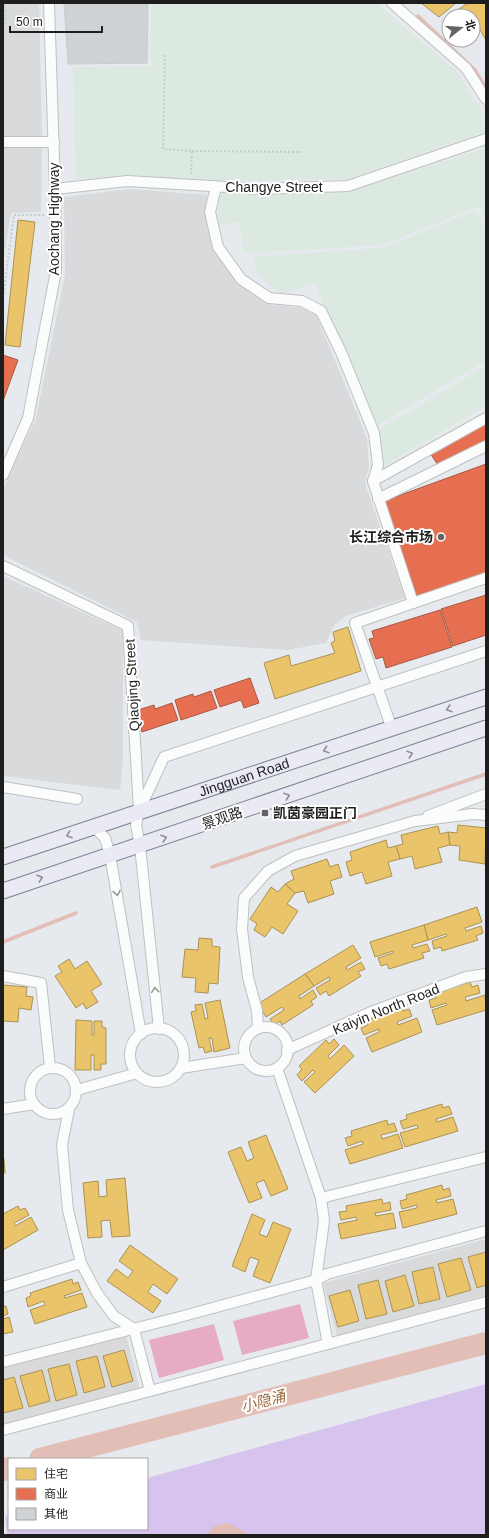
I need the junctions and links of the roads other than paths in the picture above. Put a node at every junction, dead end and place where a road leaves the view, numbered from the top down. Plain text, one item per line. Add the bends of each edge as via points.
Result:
1 (49, 3) edge
2 (392, 3) edge
3 (486, 99) edge
4 (486, 139) edge
5 (3, 142) edge
6 (54, 142) junction
7 (216, 187) junction
8 (56, 189) junction
9 (486, 418) edge
10 (486, 446) edge
11 (3, 475) edge
12 (373, 481) junction
13 (378, 498) junction
14 (3, 566) edge
15 (486, 578) edge
16 (413, 603) junction
17 (486, 650) edge
18 (377, 687) junction
19 (486, 697) edge
20 (486, 728) edge
21 (392, 729) junction
22 (3, 787) edge
23 (486, 794) edge
24 (77, 799) dead end
25 (139, 811) junction
26 (486, 816) edge
27 (415, 821) junction
28 (93, 826) junction
29 (140, 846) junction
30 (110, 855) junction
31 (3, 857) edge
32 (3, 891) edge
33 (486, 974) edge
34 (3, 976) edge
35 (258, 1028) junction
36 (158, 1029) junction
37 (141, 1034) junction
38 (287, 1050) junction
39 (246, 1058) junction
40 (50, 1067) junction
41 (181, 1068) junction
42 (277, 1068) junction
43 (138, 1073) junction
44 (77, 1090) junction
45 (34, 1104) junction
46 (3, 1109) edge
47 (69, 1109) junction
48 (486, 1157) edge
49 (321, 1198) junction
50 (486, 1231) edge
51 (81, 1263) junction
52 (316, 1280) junction
53 (3, 1287) edge
54 (486, 1302) edge
55 (134, 1329) junction
56 (328, 1344) junction
57 (3, 1362) edge
58 (150, 1391) junction
59 (3, 1430) edge

1 - 6 street, Aochang Highway
2 - 3 street via 466,68
4 - 7 street, Changye Street via 348,186 261,189
5 - 6 street
6 - 8 street, Aochang Highway
7 - 8 street, Changye Street via 127,181
7 - 12 street via 210,212 218,247 241,279 269,298 302,301 321,311 374,433 378,465
8 - 11 street, Aochang Highway via 56,271 28,418
9 - 12 street
10 - 13 street
12 - 13 street
13 - 16 street
14 - 25 street, Qiaojing Street via 128,626
15 - 16 street
16 - 18 street via 355,623
17 - 18 street
18 - 21 street
18 - 25 street via 164,756
19 -> 21 main road, Jingguan Road
29 -> 20 main road, 景观路
21 -> 25 main road, Jingguan Road
22 - 24 street
23 - 27 street
25 - 28 main road, Jingguan Road
25 - 29 street via 136,825
26 - 27 street via 473,814
27 - 35 street via 295,856 268,871 244,898 242,929
28 - 30 street via 104,838
28 -> 31 main road, Jingguan Road
29 - 30 main road, 景观路
36 -> 29 street
32 -> 30 main road, 景观路
30 -> 37 street
33 - 38 street, Kaiyin North Road via 466,977 371,1012
34 - 40 street via 41,983
35 - 38 street via 279,1031 287,1043
35 - 39 street via 244,1044
36 - 37 street
36 - 41 street via 171,1033 181,1042 184,1060
37 - 43 street via 135,1040 131,1057
38 - 42 street via 286,1057
39 - 41 street
39 - 42 street via 256,1068
40 - 44 street via 58,1067 72,1075
40 - 45 street via 36,1075 32,1082 30,1089
41 - 43 street via 172,1077 161,1082 144,1079
42 - 49 street
43 - 44 street
44 - 47 street via 76,1098
45 - 46 street
45 - 47 street via 39,1110 53,1114
47 - 51 street via 62,1145 68,1210
48 - 49 street
49 - 52 street via 324,1221
50 - 52 street via 327,1274
51 - 53 street
51 - 55 street via 97,1293 114,1316
52 - 55 street
52 - 56 street
54 - 56 street
55 - 57 street
55 - 58 street
56 - 58 street
58 - 59 street

